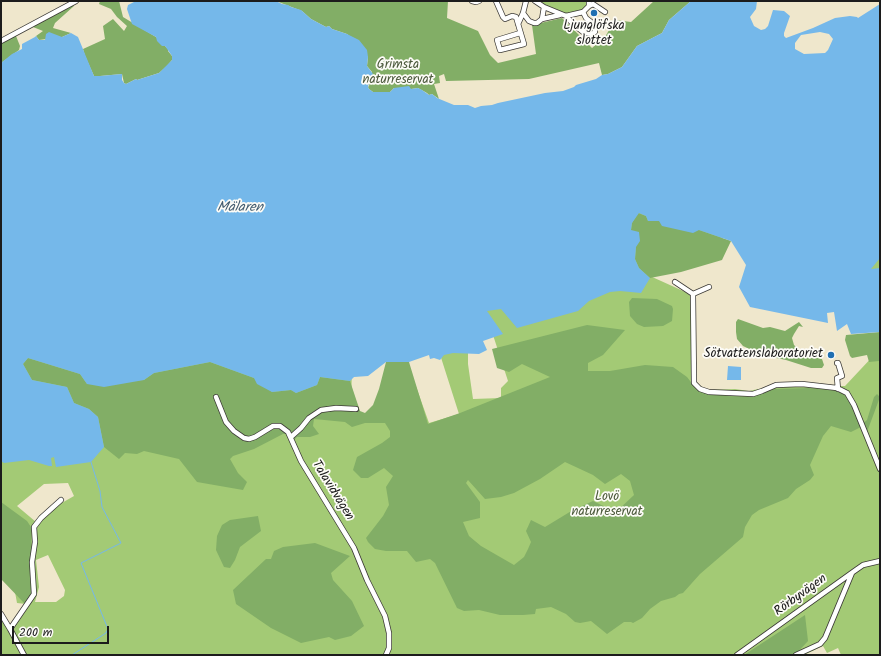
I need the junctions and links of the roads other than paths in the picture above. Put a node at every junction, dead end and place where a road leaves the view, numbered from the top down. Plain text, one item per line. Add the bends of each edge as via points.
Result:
1 (76, 1) edge
2 (472, 1) edge
3 (479, 1) edge
4 (496, 1) edge
5 (526, 1) edge
6 (535, 1) edge
7 (589, 4) edge
8 (544, 7) junction
9 (583, 12) junction
10 (605, 12) dead end
11 (523, 13) junction
12 (560, 14) junction
13 (566, 16) junction
14 (542, 19) junction
15 (518, 24) junction
16 (520, 33) junction
17 (1, 41) edge
18 (675, 282) dead end
19 (709, 287) dead end
20 (693, 294) junction
21 (837, 363) dead end
22 (838, 389) junction
23 (216, 398) dead end
24 (356, 409) dead end
25 (291, 437) junction
26 (880, 469) edge
27 (61, 500) dead end
28 (880, 561) edge
29 (853, 572) junction
30 (1, 614) edge
31 (10, 629) junction
32 (24, 655) edge
33 (386, 655) edge
34 (737, 655) edge
35 (796, 655) edge

1 - 17 street
2 - 3 street
4 - 15 street via 503,17 516,17
5 - 11 street
6 - 8 street
7 - 9 street
7 - 10 street
8 - 12 street
8 - 14 street
9 - 13 street
9 - 13 street via 594,25 595,32 592,34 583,32
11 - 14 street via 532,22
11 - 15 street
12 - 13 street
12 - 14 street
15 - 16 street
16 - 16 street via 497,40 500,50 524,44
18 - 20 street
19 - 20 street
20 - 22 street via 694,383 700,389 709,392 753,394 776,385 802,384
21 - 22 street via 842,376 836,378
22 - 26 street via 847,393 854,405
23 - 25 street via 226,422 244,438 252,438 277,426 284,428
24 - 25 street via 321,410 309,418
25 - 33 street, Talavidvägen via 301,461 354,548 385,616 389,633 389,648
27 - 31 street via 34,527 34,594
28 - 29 street, Rörbyvägen via 863,565
29 - 34 street, Rörbyvägen
29 - 35 street via 825,638 820,644
30 - 31 street
31 - 32 street

